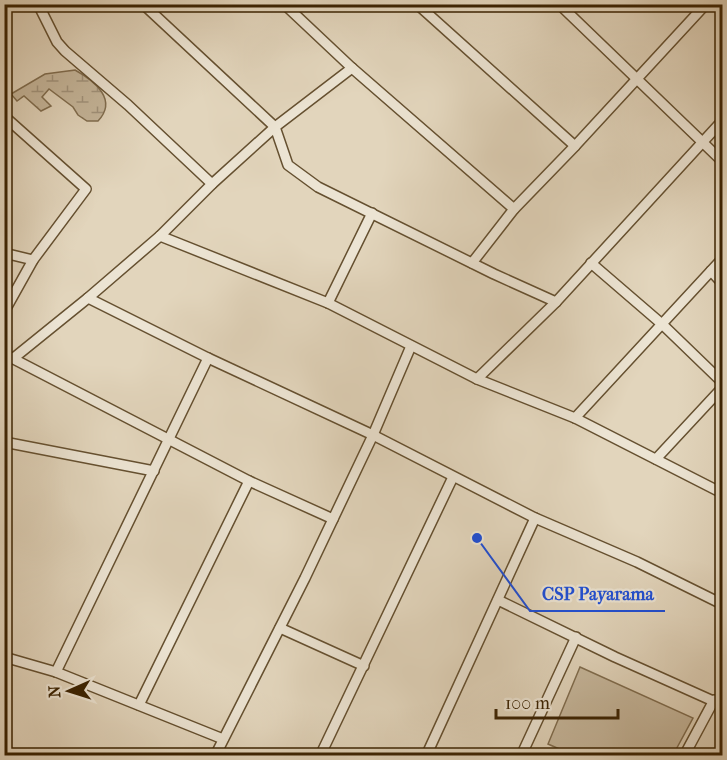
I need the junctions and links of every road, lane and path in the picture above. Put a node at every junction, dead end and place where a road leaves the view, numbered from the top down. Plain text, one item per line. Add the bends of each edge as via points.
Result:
1 (38, 4) edge
2 (142, 4) edge
3 (284, 4) edge
4 (417, 4) edge
5 (559, 4) edge
6 (703, 6) edge
7 (352, 68) junction
8 (637, 80) junction
9 (4, 116) edge
10 (723, 121) edge
11 (275, 127) junction
12 (703, 143) junction
13 (575, 146) junction
14 (723, 161) edge
15 (212, 184) junction
16 (513, 209) junction
17 (372, 213) junction
18 (160, 236) junction
19 (4, 253) edge
20 (723, 259) edge
21 (33, 260) junction
22 (472, 263) junction
23 (591, 263) junction
24 (711, 272) junction
25 (723, 282) edge
26 (88, 298) junction
27 (556, 302) junction
28 (328, 303) junction
29 (4, 312) edge
30 (663, 325) junction
31 (411, 346) junction
32 (4, 354) edge
33 (15, 357) junction
34 (208, 358) junction
35 (477, 379) junction
36 (723, 382) edge
37 (723, 388) edge
38 (575, 418) junction
39 (373, 435) junction
40 (170, 439) junction
41 (4, 442) edge
42 (656, 459) junction
43 (154, 471) junction
44 (453, 477) junction
45 (249, 481) junction
46 (723, 493) edge
47 (535, 518) junction
48 (333, 519) junction
49 (498, 600) junction
50 (723, 604) edge
51 (280, 628) junction
52 (576, 638) junction
53 (4, 657) edge
54 (364, 666) junction
55 (57, 672) junction
56 (718, 702) edge
57 (139, 705) junction
58 (223, 739) junction
59 (525, 754) edge
60 (215, 756) edge
61 (320, 756) edge
62 (426, 756) edge
63 (684, 756) edge

1 - 15 street via 57,42
2 - 11 street
3 - 7 street
4 - 13 street
5 - 8 street
6 - 8 street
7 - 11 street
7 - 16 street
8 - 12 street
8 - 13 street
9 - 21 street via 86,189
10 - 12 street
11 - 15 street
11 - 17 street via 288,165 318,187
12 - 14 street
12 - 23 street
13 - 16 street
15 - 18 street
16 - 22 street
17 - 22 street
17 - 28 street
18 - 26 street
18 - 28 street
19 - 21 street
20 - 24 street
21 - 29 street
22 - 27 street
23 - 27 street
23 - 30 street
24 - 25 street
24 - 30 street
26 - 33 street
26 - 34 street
27 - 35 street
28 - 31 street
30 - 36 street
30 - 38 street
31 - 35 street
31 - 39 street
32 - 33 street
33 - 40 street
34 - 39 street
34 - 40 street
35 - 38 street
37 - 42 street
38 - 42 street
39 - 44 street
39 - 48 street
40 - 43 street
40 - 45 street
41 - 43 street
42 - 46 street
43 - 55 street
44 - 47 street
44 - 54 street
45 - 48 street
45 - 57 street
47 - 49 street
47 - 50 street
48 - 51 street
49 - 52 street
49 - 62 street
51 - 54 street
51 - 58 street
52 - 56 street
52 - 59 street
53 - 55 street
54 - 61 street
55 - 57 street
56 - 63 street
57 - 58 street
58 - 60 street

